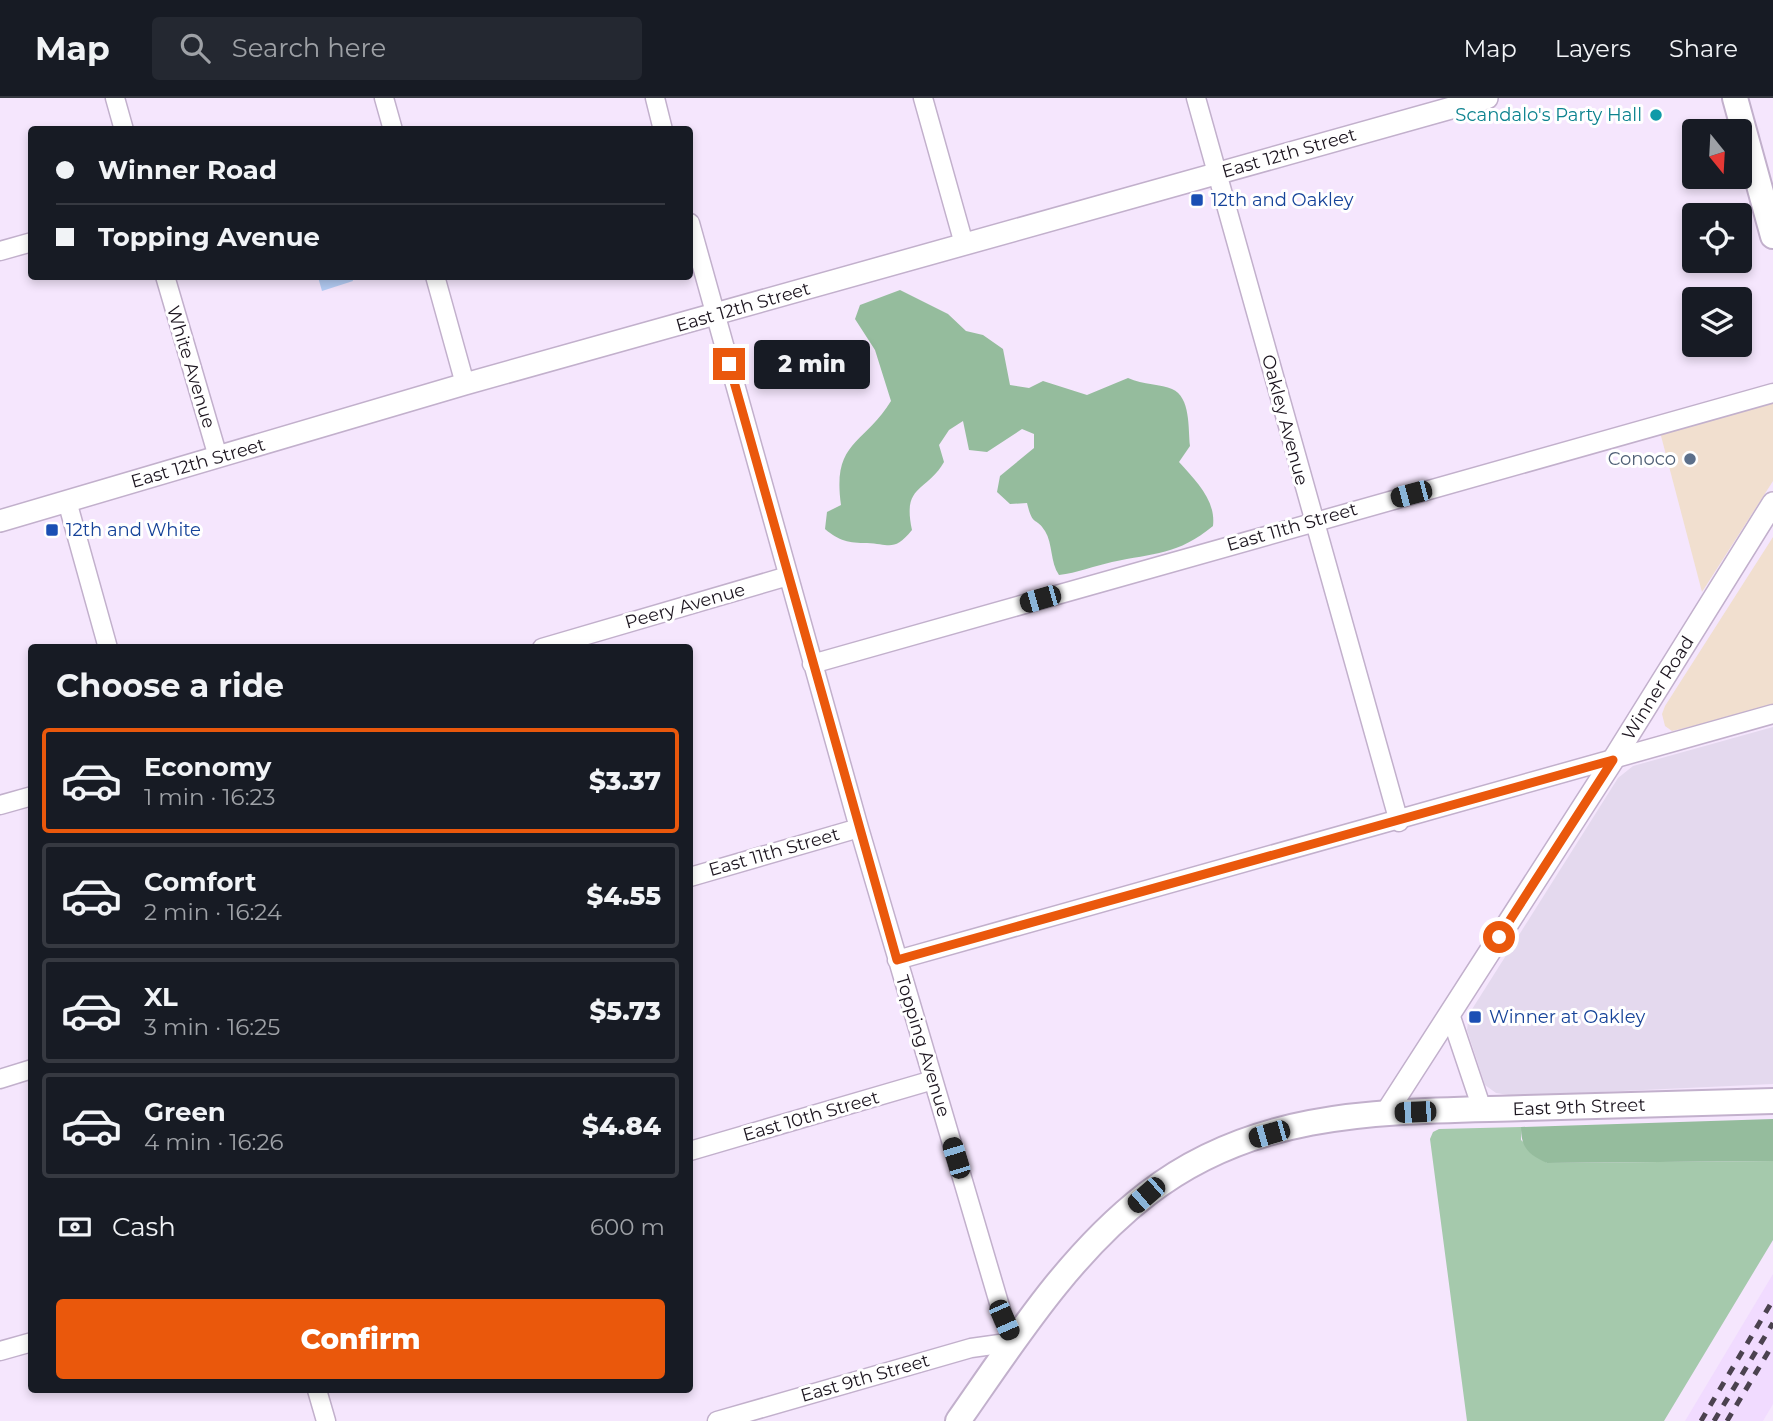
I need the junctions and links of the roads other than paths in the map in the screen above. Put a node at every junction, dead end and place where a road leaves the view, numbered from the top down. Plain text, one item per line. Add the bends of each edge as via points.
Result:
1 (115, 98) edge
2 (384, 98) edge
3 (654, 98) edge
4 (923, 98) edge
5 (1196, 98) edge
6 (1487, 98) edge
7 (1735, 98) edge
8 (1464, 101) edge
9 (123, 126) edge
10 (392, 126) edge
11 (662, 126) edge
12 (1217, 173) junction
13 (693, 234) edge
14 (1773, 236) edge
15 (28, 243) edge
16 (964, 244) junction
17 (0, 251) edge
18 (166, 280) edge
19 (436, 280) edge
20 (715, 314) junction
21 (465, 384) junction
22 (1773, 393) edge
23 (218, 457) junction
24 (66, 501) junction
25 (1773, 503) edge
26 (0, 521) edge
27 (1312, 521) junction
28 (788, 576) junction
29 (107, 644) edge
30 (556, 644) edge
31 (812, 664) junction
32 (1773, 715) edge
33 (1613, 760) junction
34 (28, 797) edge
35 (0, 805) edge
36 (1399, 822) junction
37 (859, 828) junction
38 (693, 876) edge
39 (897, 960) junction
40 (1450, 1014) junction
41 (28, 1070) edge
42 (0, 1079) edge
43 (933, 1080) junction
44 (1773, 1101) edge
45 (1482, 1109) junction
46 (1386, 1113) junction
47 (693, 1150) edge
48 (1013, 1342) junction
49 (28, 1343) edge
50 (0, 1351) edge
51 (318, 1393) edge
52 (326, 1421) edge
53 (717, 1421) edge
54 (958, 1421) edge

1 - 9 street
2 - 10 street
3 - 11 street
4 - 16 street
5 - 12 street, Oakley Avenue
6 - 8 street, East 12th Street
7 - 14 main road
8 - 12 street, East 12th Street
12 - 16 street, East 12th Street
12 - 27 street, Oakley Avenue
13 - 20 street, Topping Avenue
15 - 17 street
16 - 20 street, East 12th Street
18 - 23 street, White Avenue
19 - 21 street
20 - 21 street, East 12th Street
20 - 28 street, Topping Avenue
21 - 23 street, East 12th Street
22 - 27 street, East 11th Street
23 - 24 street, East 12th Street
24 - 26 street, East 12th Street
24 - 29 street
25 - 33 street, Winner Road
27 - 31 street, East 11th Street
27 - 36 street, Oakley Avenue
28 - 30 street, Peery Avenue
28 - 31 street, Topping Avenue
31 - 37 street, Topping Avenue
32 - 33 street
33 - 36 street
33 - 40 street, Winner Road
34 - 35 street
36 - 39 street
37 - 38 street, East 11th Street
37 - 39 street, Topping Avenue
39 - 43 street, Topping Avenue
40 - 45 street
40 - 46 street, Winner Road
41 - 42 street
43 - 47 street, East 10th Street
43 - 48 street, Topping Avenue
44 - 45 main road, East 9th Street
45 - 46 main road, East 9th Street
46 - 48 main road via 1345,1115 1288,1128 1230,1145 1189,1165 1100,1235
48 - 53 street, East 9th Street via 971,1348
48 - 54 main road
49 - 50 street
51 - 52 street

